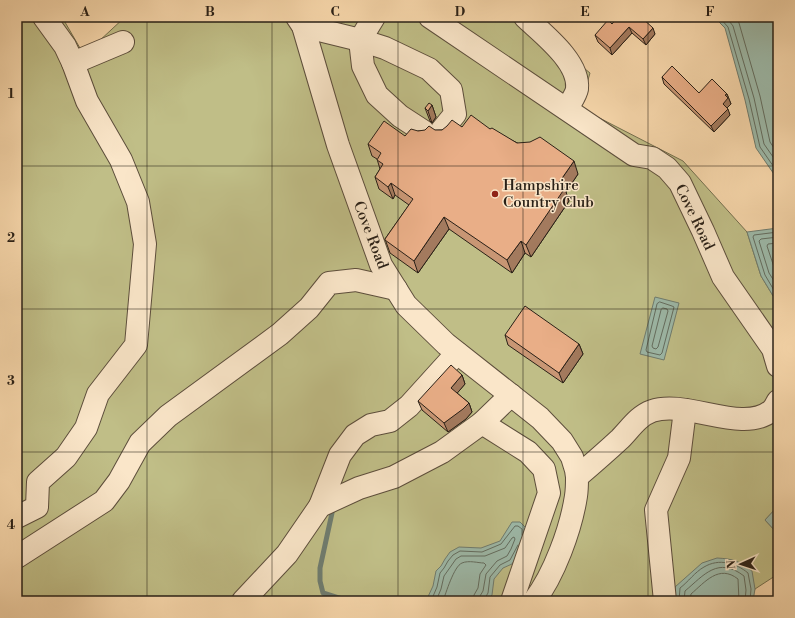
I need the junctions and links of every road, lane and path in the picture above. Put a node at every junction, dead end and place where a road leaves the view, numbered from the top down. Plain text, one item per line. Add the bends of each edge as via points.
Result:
1 (44, 17) edge
2 (374, 17) edge
3 (430, 17) edge
4 (525, 17) edge
5 (300, 22) edge
6 (360, 40) junction
7 (122, 42) dead end
8 (73, 63) junction
9 (567, 109) junction
10 (396, 289) junction
11 (457, 353) junction
12 (778, 366) edge
13 (510, 395) junction
14 (774, 406) edge
15 (685, 410) junction
16 (482, 423) junction
17 (576, 478) junction
18 (320, 506) junction
19 (17, 517) edge
20 (17, 557) edge
21 (243, 601) edge
22 (512, 601) edge
23 (534, 601) edge
24 (665, 601) edge

1 - 8 street via 65,46
2 - 6 street
3 - 9 street, Cove Road
4 - 9 street via 566,57 576,77 577,90
5 - 6 street
5 - 10 street, Cove Road via 338,145 378,257
6 - 6 street via 385,48 429,69 451,90 455,114 433,131 400,116 377,95 363,66
7 - 8 street
8 - 19 street via 87,101 121,160 138,202 145,244 136,345 98,394 86,428 66,457 38,482 37,507
9 - 12 street, Cove Road via 634,155 652,158 667,168 680,183 723,277 773,349
10 - 11 street, Cove Road via 406,305
10 - 20 street via 356,280 329,283 309,308 280,334 168,416 140,443 119,481 104,500
11 - 13 street, Cove Road
11 - 18 street via 404,410 390,421 371,425 355,435 340,455
13 - 16 street
13 - 17 street, Cove Road via 540,418 562,441 572,457
14 - 15 street via 758,418 746,419
15 - 17 street via 671,408 652,411 642,416
15 - 24 street via 679,458 656,510
16 - 18 street via 442,452 394,477 359,488
16 - 22 street via 528,452 544,469 550,493
17 - 23 street, Cove Road via 577,494 571,522 557,559
18 - 21 street via 287,554

